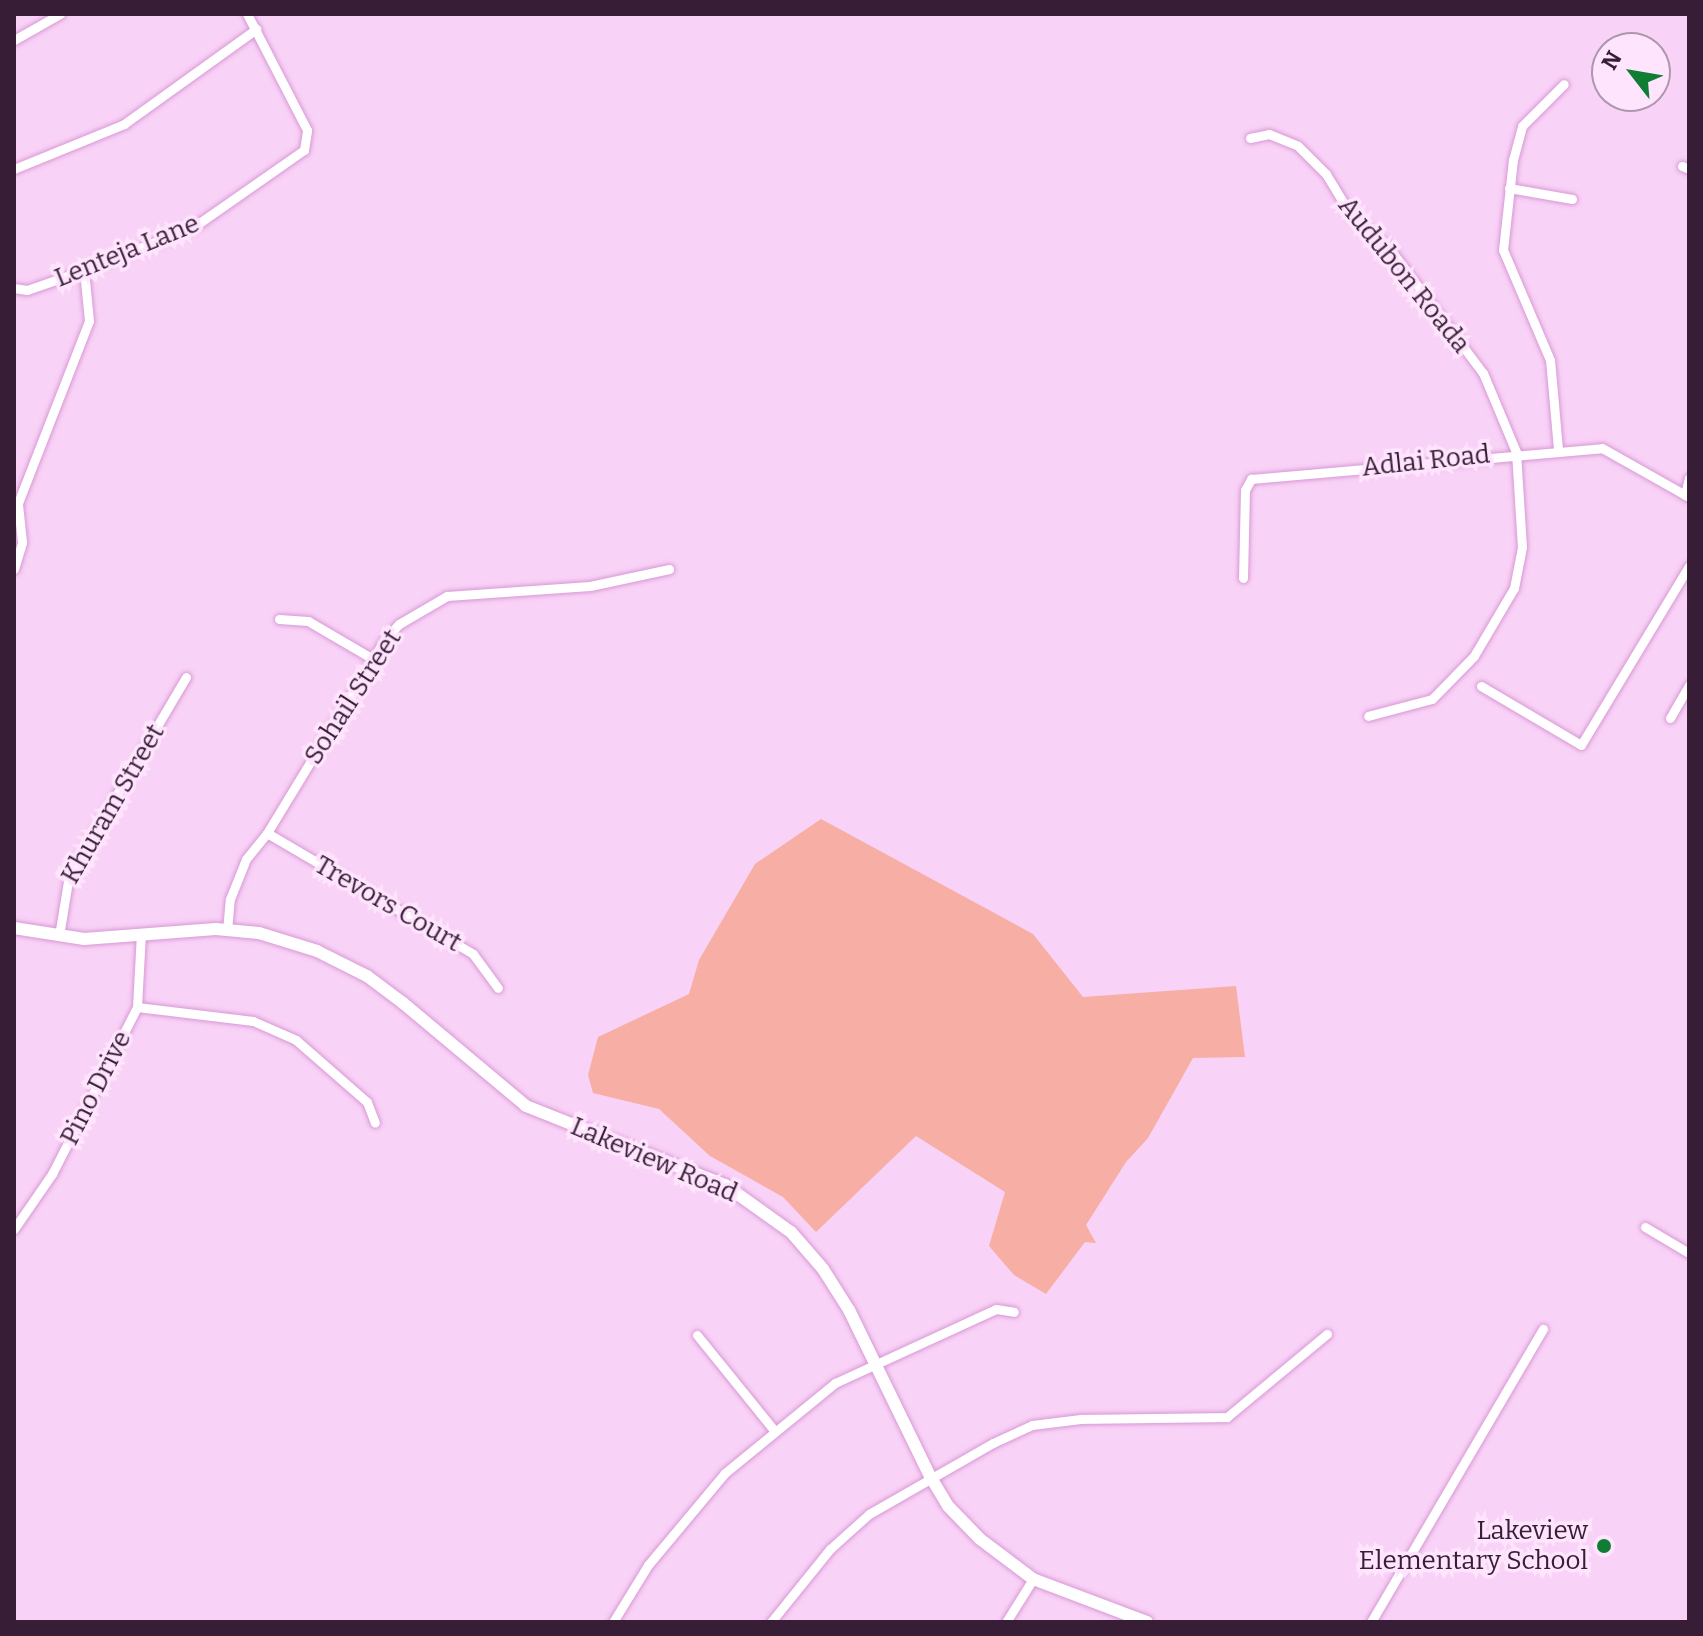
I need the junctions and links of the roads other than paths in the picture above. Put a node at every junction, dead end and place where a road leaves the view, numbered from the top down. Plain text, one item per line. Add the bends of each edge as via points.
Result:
1 (60, 14) edge
2 (247, 14) edge
3 (256, 29) junction
4 (14, 40) edge
5 (1564, 84) dead end
6 (1250, 138) dead end
7 (14, 169) edge
8 (1509, 188) junction
9 (1572, 199) dead end
10 (84, 270) junction
11 (15, 289) edge
12 (1558, 449) junction
13 (1516, 452) junction
14 (1689, 478) edge
15 (1687, 496) edge
16 (1689, 566) edge
17 (14, 569) edge
18 (669, 569) dead end
19 (1243, 578) dead end
20 (279, 619) dead end
21 (373, 659) junction
22 (186, 677) dead end
23 (1689, 685) edge
24 (1481, 686) dead end
25 (1368, 716) dead end
26 (1670, 718) dead end
27 (267, 833) junction
28 (14, 928) edge
29 (227, 931) junction
30 (141, 933) junction
31 (59, 936) junction
32 (498, 988) dead end
33 (137, 1007) junction
34 (375, 1123) dead end
35 (1645, 1227) dead end
36 (14, 1229) edge
37 (1689, 1253) edge
38 (1014, 1312) dead end
39 (1543, 1329) dead end
40 (1327, 1334) dead end
41 (697, 1335) dead end
42 (875, 1361) junction
43 (774, 1430) junction
44 (930, 1476) junction
45 (1033, 1579) junction
46 (613, 1622) edge
47 (771, 1622) edge
48 (1006, 1622) edge
49 (1147, 1622) edge
50 (1371, 1622) edge

1 - 4 street
2 - 3 street
3 - 7 street via 124,124
3 - 10 street, Lenteja Lane via 308,141 302,152 201,223
5 - 8 street via 1534,108 1522,126
6 - 13 street, Audubon Roada via 1269,134 1298,146 1326,174 1349,212 1389,248 1483,373
8 - 9 street
8 - 12 street via 1503,250 1550,360
10 - 11 street, Lenteja Lane
10 - 17 street via 89,321 19,498 22,542
12 - 13 street, Adlai Road
12 - 15 street, Adlai Road via 1602,448
13 - 19 street, Adlai Road via 1251,479 1245,490
13 - 25 street, Audubon Roada via 1522,547 1514,588 1474,656 1432,699
14 - 15 street
16 - 24 street via 1581,745
18 - 21 street, Sohail Street via 590,586 447,596 399,624
20 - 21 street via 308,621
21 - 27 street, Sohail Street
22 - 31 street, Khuram Street via 69,875
23 - 26 street
27 - 29 street, Sohail Street via 235,878
27 - 32 street, Trevors Court via 473,954
28 - 31 street, Lakeview Road
29 - 30 street, Lakeview Road
29 - 42 street, Lakeview Road via 259,933 317,951 367,976 526,1106 725,1185 791,1232 823,1269
30 - 31 street, Lakeview Road
30 - 33 street, Pino Drive
33 - 34 street via 253,1021 296,1040 367,1102
33 - 36 street, Pino Drive via 52,1174
35 - 37 street
38 - 42 street via 996,1309
39 - 50 street
40 - 44 street via 1227,1417 1032,1425
41 - 43 street
42 - 43 street via 835,1383
42 - 44 street, Lakeview Road
43 - 46 street via 684,1518
44 - 45 street, Lakeview Road via 948,1506 980,1539
44 - 47 street via 869,1514 830,1549
45 - 48 street
45 - 49 street, Lakeview Road

